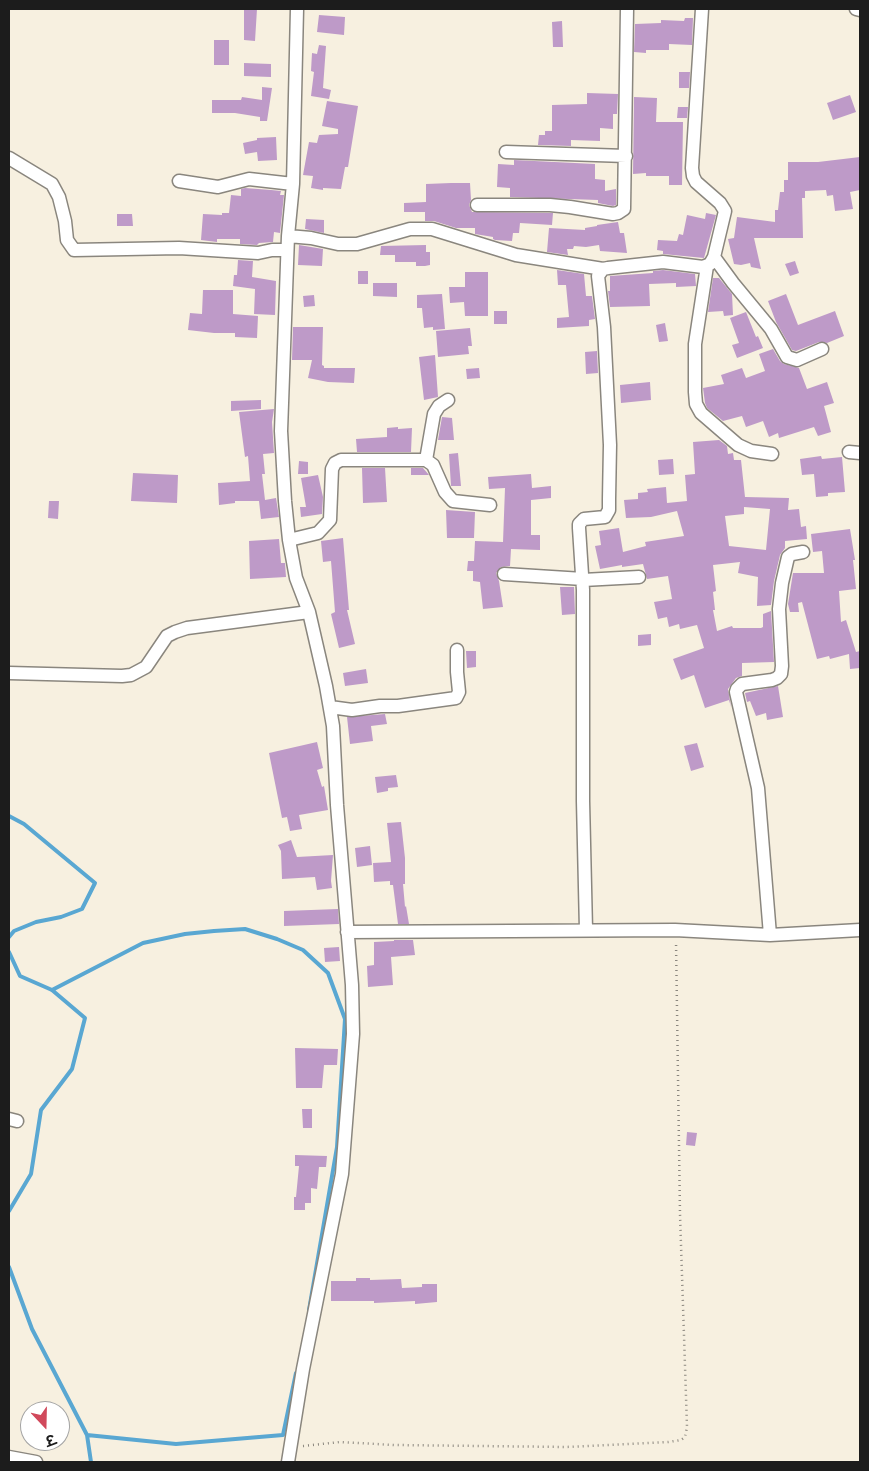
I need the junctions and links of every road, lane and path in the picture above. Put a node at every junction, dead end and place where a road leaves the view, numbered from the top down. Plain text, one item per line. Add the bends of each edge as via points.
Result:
1 (297, 9) edge
2 (627, 9) edge
3 (702, 9) edge
4 (856, 9) edge
5 (860, 10) edge
6 (506, 152) dead end
7 (626, 156) junction
8 (9, 158) edge
9 (179, 181) dead end
10 (293, 184) junction
11 (477, 205) dead end
12 (288, 236) junction
13 (287, 250) junction
14 (710, 261) junction
15 (603, 269) junction
16 (822, 349) dead end
17 (448, 400) dead end
18 (772, 454) dead end
19 (426, 460) junction
20 (490, 505) dead end
21 (289, 540) junction
22 (803, 552) dead end
23 (504, 574) dead end
24 (639, 577) dead end
25 (583, 579) junction
26 (309, 612) junction
27 (457, 650) dead end
28 (9, 673) edge
29 (330, 708) junction
30 (586, 930) junction
31 (675, 930) junction
32 (860, 930) edge
33 (347, 932) junction
34 (770, 935) junction
35 (290, 1447) junction
36 (9, 1457) edge
37 (36, 1462) edge
38 (288, 1462) edge

1 - 10 street
2 - 7 street
3 - 14 street via 692,168 696,182 725,210
4 - 5 street
6 - 7 street
7 - 11 street via 625,206 618,213 570,206
8 - 13 street via 52,184 59,197 67,240 74,250 179,248 258,253
9 - 10 street via 218,187 249,179
10 - 12 street
12 - 13 street
12 - 15 street via 358,244 410,229 432,230 516,255
13 - 21 street via 281,432
14 - 15 street via 702,267 662,262
14 - 16 street via 771,329 787,357 797,360
14 - 18 street via 696,344 696,404 701,413 738,445
15 - 25 street via 597,282 604,327 610,445 609,510 605,517 584,519 579,524
17 - 19 street via 434,414
19 - 20 street via 433,465 445,492 453,501
19 - 21 street via 338,461 332,469 330,520 318,533
21 - 26 street via 296,578
22 - 34 street via 788,557 782,583 779,624 781,674 772,680 742,684 736,692 758,788
23 - 25 street
24 - 25 street
25 - 30 street
26 - 28 street via 175,632 167,636 146,667 132,675
26 - 29 street
27 - 29 street via 459,692 456,698 352,710
29 - 33 street
30 - 31 street
30 - 33 street
31 - 34 street
31 - 35 path via 685,1437 668,1442 566,1447 340,1442
32 - 34 street
33 - 35 street via 353,1034 342,1174
35 - 38 street
36 - 37 street

